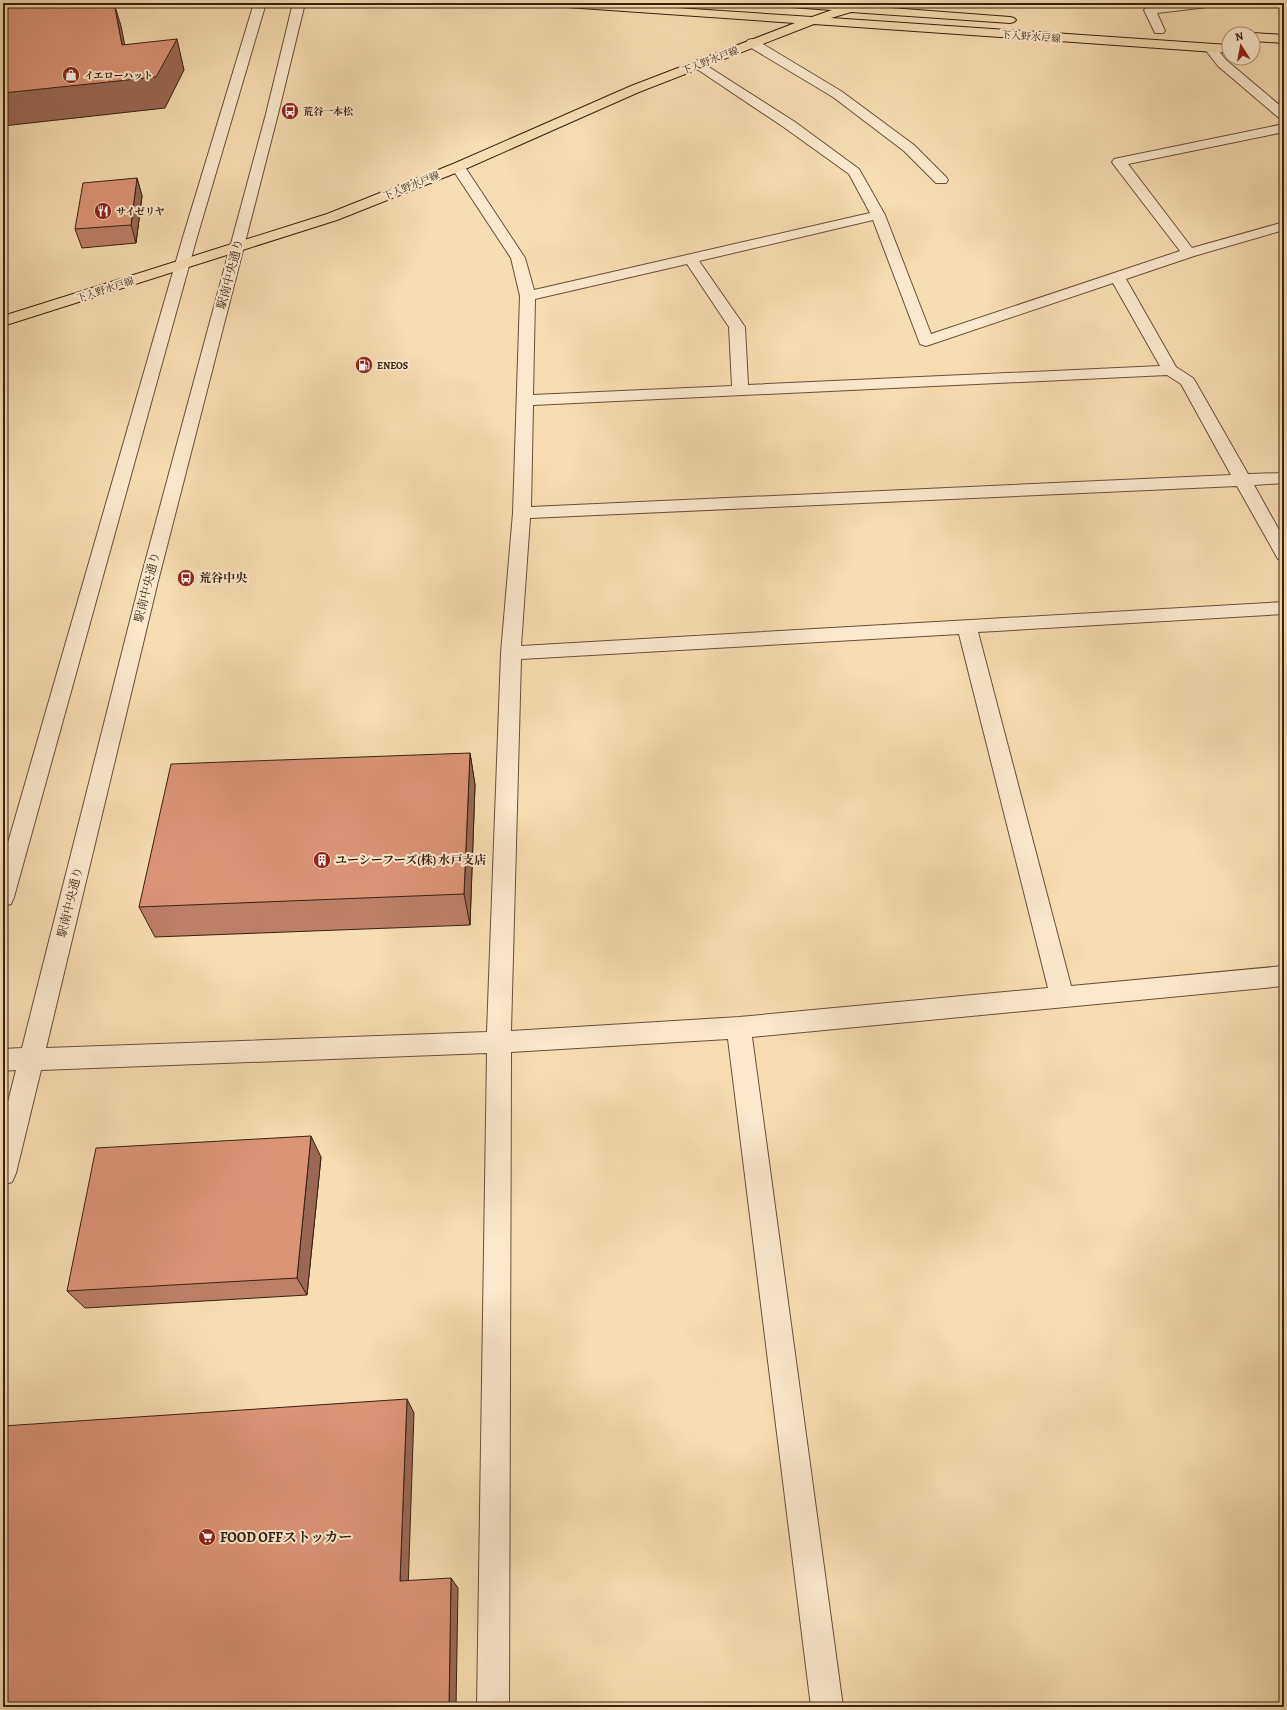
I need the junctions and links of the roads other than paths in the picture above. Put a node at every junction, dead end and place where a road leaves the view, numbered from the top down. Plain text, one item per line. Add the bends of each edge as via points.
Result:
1 (260, 3) edge
2 (299, 3) edge
3 (552, 3) edge
4 (777, 3) edge
5 (869, 3) edge
6 (1216, 3) edge
7 (851, 8) junction
8 (1025, 21) dead end
9 (810, 22) junction
10 (1143, 29) dead end
11 (1163, 31) joint
12 (1261, 38) edge
13 (1284, 39) edge
14 (752, 43) junction
15 (1210, 48) junction
16 (1221, 49) edge
17 (697, 65) junction
18 (1284, 115) edge
19 (1284, 128) edge
20 (458, 167) junction
21 (941, 180) dead end
22 (878, 215) junction
23 (1284, 226) edge
24 (237, 247) junction
25 (1189, 253) junction
26 (690, 258) junction
27 (182, 264) junction
28 (1117, 277) junction
29 (528, 296) junction
30 (3, 321) edge
31 (1170, 370) junction
32 (740, 390) junction
33 (526, 400) junction
34 (1284, 478) edge
35 (1242, 480) junction
36 (522, 513) junction
37 (1284, 555) edge
38 (1284, 608) edge
39 (967, 626) junction
40 (511, 653) junction
41 (3, 896) edge
42 (1284, 976) edge
43 (1062, 997) junction
44 (739, 1028) junction
45 (499, 1042) junction
46 (32, 1058) junction
47 (3, 1060) edge
48 (3, 1173) edge
49 (493, 1707) edge
50 (827, 1707) edge

1 - 27 street
2 - 24 street, 駅南中央通り
3 - 9 main road, 下入野水戸線
4 - 7 main road, 下入野水戸線
5 - 7 street
6 - 11 street via 1150,10
7 - 8 main road, 下入野水戸線
7 - 9 main road, 下入野水戸線
9 - 14 main road, 下入野水戸線
9 - 15 main road, 下入野水戸線
10 - 11 main road
12 - 13 main road
14 - 17 main road, 下入野水戸線
14 - 21 street via 837,94 909,148
15 - 16 main road, 下入野水戸線
15 - 18 street via 1222,63
17 - 20 main road, 下入野水戸線 via 635,89
17 - 22 street via 790,125 854,172
19 - 25 street via 1119,162
20 - 24 main road, 下入野水戸線 via 332,217
20 - 29 street via 518,258
22 - 26 street
22 - 28 street via 926,342
23 - 25 street
24 - 27 main road, 下入野水戸線
24 - 46 street, 駅南中央通り via 149,580
25 - 28 street
26 - 29 street
26 - 32 street via 737,327
27 - 30 main road, 下入野水戸線
27 - 41 street
28 - 31 street
29 - 33 street
31 - 32 street
31 - 35 street via 1187,381
32 - 33 street
33 - 36 street
34 - 35 street
35 - 36 street
35 - 37 street
36 - 40 street
38 - 39 street
39 - 40 street
39 - 43 street
40 - 45 street
42 - 43 street
43 - 44 street
44 - 45 street
44 - 50 street
45 - 46 street
45 - 49 street
46 - 47 street
46 - 48 street, 駅南中央通り

